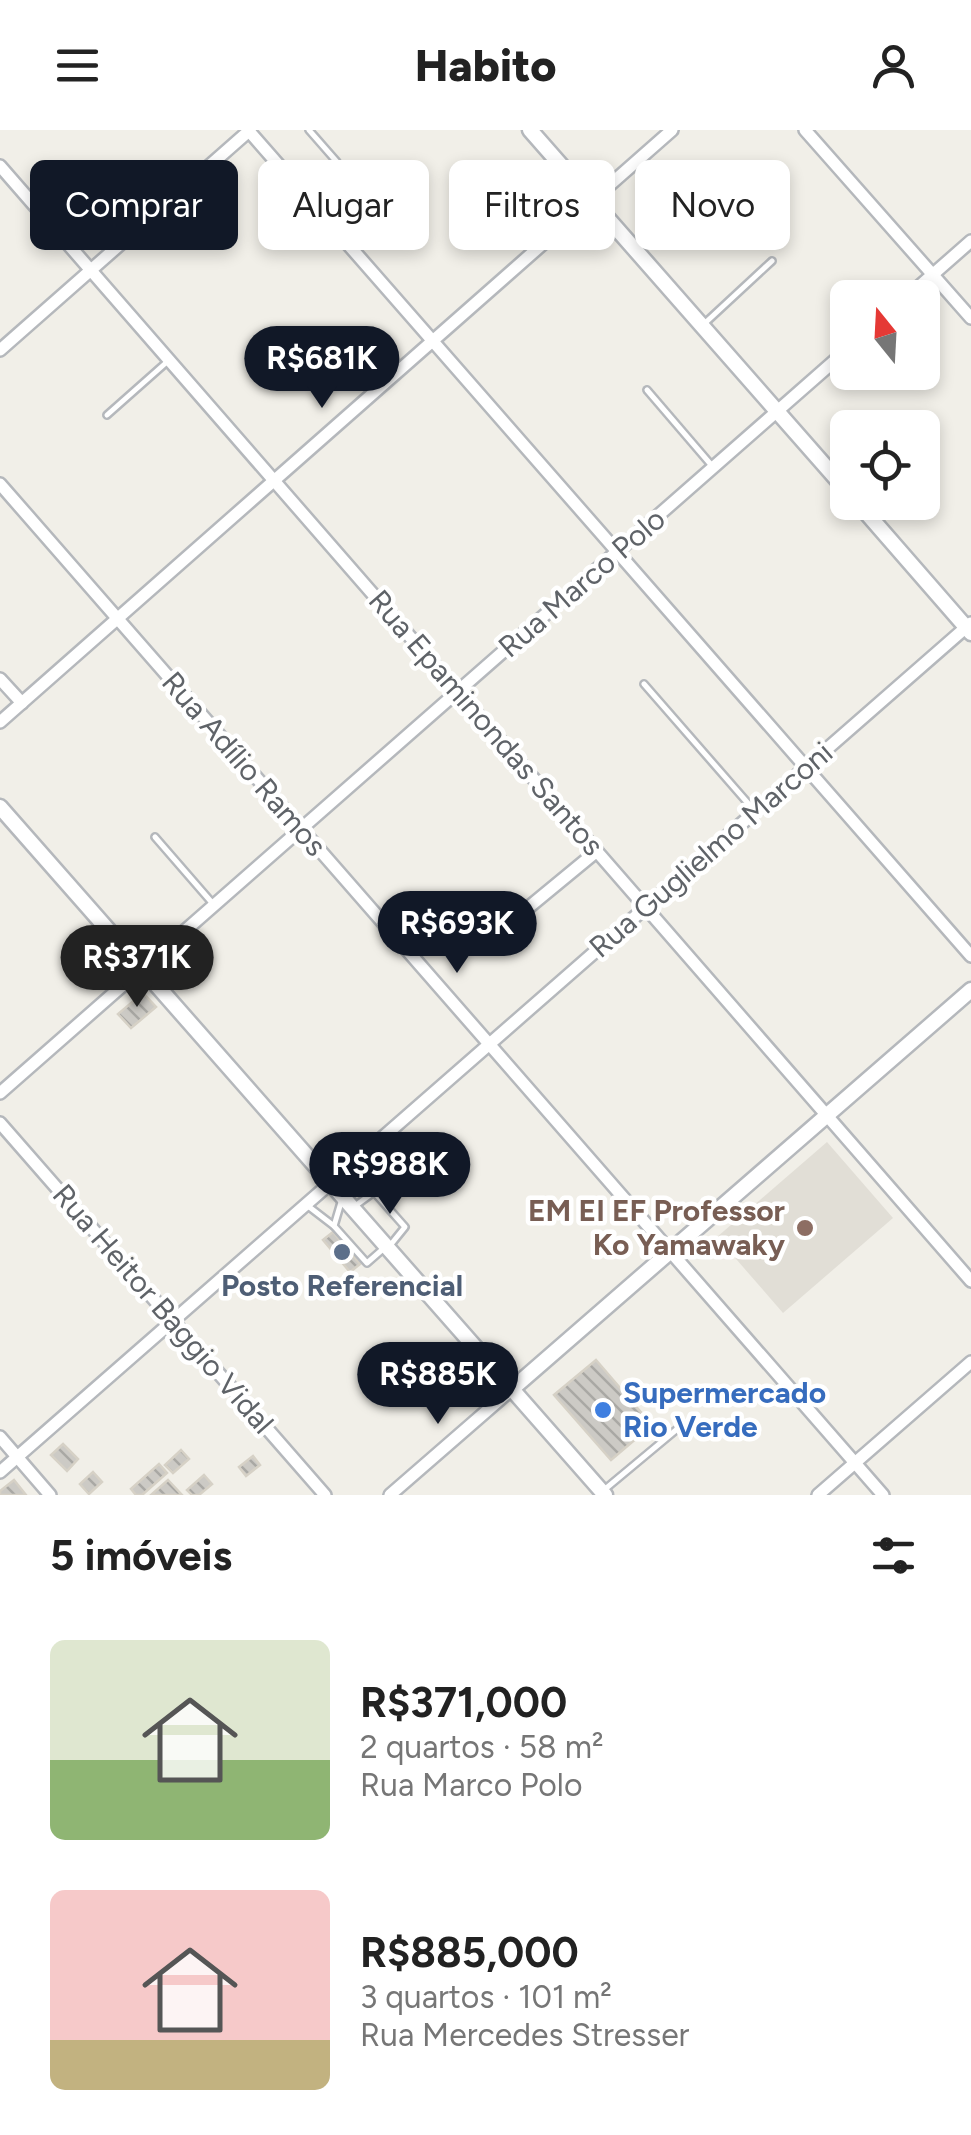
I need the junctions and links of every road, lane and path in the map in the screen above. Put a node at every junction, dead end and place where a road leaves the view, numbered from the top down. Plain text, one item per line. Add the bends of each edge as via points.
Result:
1 (249, 130) edge
2 (309, 130) edge
3 (530, 130) edge
4 (672, 130) edge
5 (805, 130) edge
6 (335, 160) edge
7 (556, 160) edge
8 (0, 166) edge
9 (615, 181) edge
10 (615, 227) edge
11 (971, 241) edge
12 (536, 250) edge
13 (772, 262) dead end
14 (91, 270) junction
15 (932, 275) junction
16 (926, 280) edge
17 (971, 318) edge
18 (702, 326) junction
19 (432, 341) junction
20 (0, 350) edge
21 (169, 360) junction
22 (830, 365) edge
23 (647, 390) dead end
24 (777, 411) junction
25 (107, 415) dead end
26 (713, 467) junction
27 (830, 471) edge
28 (274, 481) junction
29 (0, 484) edge
30 (873, 520) edge
31 (617, 552) junction
32 (118, 619) junction
33 (969, 628) edge
34 (0, 680) edge
35 (644, 684) dead end
36 (458, 692) junction
37 (22, 703) junction
38 (0, 722) edge
39 (806, 767) junction
40 (0, 807) edge
41 (755, 812) junction
42 (301, 829) junction
43 (154, 837) dead end
44 (596, 851) junction
45 (214, 905) junction
46 (646, 907) junction
47 (512, 920) dead end
48 (971, 956) edge
49 (142, 968) junction
50 (971, 990) edge
51 (489, 1044) junction
52 (0, 1093) edge
53 (827, 1115) junction
54 (0, 1123) edge
55 (330, 1183) junction
56 (348, 1202) junction
57 (306, 1204) junction
58 (334, 1226) junction
59 (387, 1247) junction
60 (670, 1252) junction
61 (971, 1280) edge
62 (173, 1321) junction
63 (971, 1362) edge
64 (512, 1390) junction
65 (676, 1430) dead end
66 (0, 1438) edge
67 (17, 1457) junction
68 (855, 1463) junction
69 (0, 1472) edge
70 (603, 1493) edge
71 (50, 1495) edge
72 (325, 1495) edge
73 (390, 1495) edge
74 (818, 1495) edge
75 (883, 1495) edge

1 - 14 street
1 - 19 street
2 - 6 lane
3 - 7 street
4 - 9 street
5 - 15 street
8 - 14 street, Rua Epaminondas Santos
10 - 18 street
11 - 15 street
12 - 19 street
13 - 18 lane
14 - 20 street
14 - 21 street, Rua Epaminondas Santos
15 - 16 street
15 - 17 street
18 - 24 street
19 - 28 street
19 - 31 street
21 - 25 lane
21 - 28 street, Rua Epaminondas Santos
22 - 24 street, Rua Marco Polo
23 - 26 lane
24 - 26 street, Rua Marco Polo
24 - 27 street
26 - 31 street, Rua Marco Polo
28 - 32 street
28 - 36 street, Rua Epaminondas Santos
29 - 32 street, Rua Adílio Ramos
30 - 33 street
31 - 36 street, Rua Marco Polo
31 - 39 street
32 - 37 street
32 - 42 street, Rua Adílio Ramos
33 - 39 street, Rua Guglielmo Marconi
34 - 37 street
35 - 41 lane
36 - 42 street, Rua Marco Polo
36 - 44 street, Rua Epaminondas Santos
37 - 38 street
39 - 41 street, Rua Guglielmo Marconi
39 - 48 street
40 - 49 street
41 - 46 street, Rua Guglielmo Marconi
42 - 45 street, Rua Marco Polo
42 - 51 street, Rua Adílio Ramos
43 - 45 lane
44 - 46 street, Rua Epaminondas Santos
44 - 47 street
45 - 49 street, Rua Marco Polo
46 - 51 street, Rua Guglielmo Marconi
46 - 53 street, Rua Epaminondas Santos
49 - 52 street, Rua Marco Polo
49 - 55 street
50 - 53 street
51 - 55 street, Rua Guglielmo Marconi
51 - 60 street, Rua Adílio Ramos
53 - 60 street
53 - 61 street, Rua Epaminondas Santos
54 - 62 street, Rua Heitor Baggio Vidal
55 - 56 street
55 - 57 street, Rua Guglielmo Marconi
56 - 58 lane
56 - 59 street
56 - 59 lane via 377,1194 406,1230
57 - 58 lane
57 - 62 street, Rua Guglielmo Marconi
58 - 59 lane via 367,1262
59 - 64 street
60 - 64 street
60 - 68 street, Rua Adílio Ramos
62 - 67 street, Rua Guglielmo Marconi
62 - 72 street, Rua Heitor Baggio Vidal
63 - 68 street
64 - 70 street
64 - 73 street
65 - 70 lane
66 - 67 street
67 - 69 street, Rua Guglielmo Marconi
67 - 71 street
68 - 74 street
68 - 75 street, Rua Adílio Ramos

